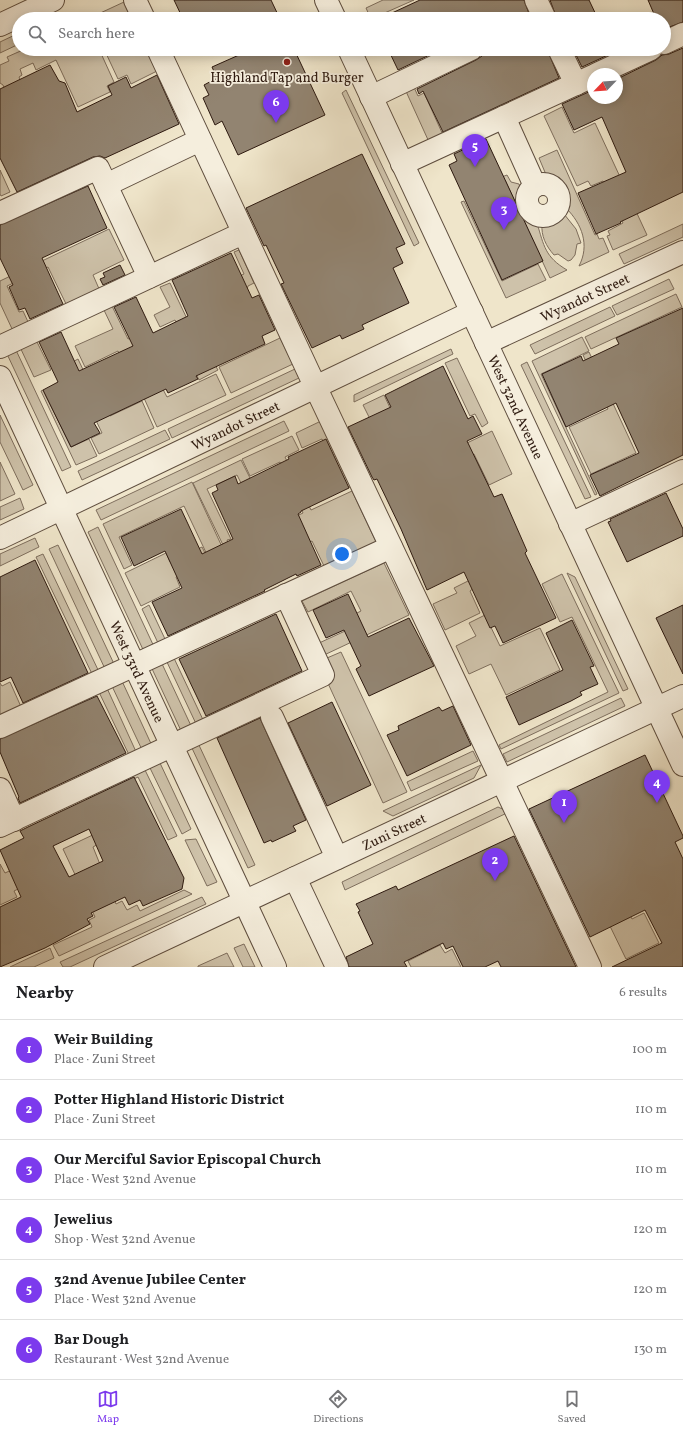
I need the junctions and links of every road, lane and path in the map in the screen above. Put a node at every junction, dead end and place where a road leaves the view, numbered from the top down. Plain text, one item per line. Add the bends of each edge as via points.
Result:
1 (53, 0) edge
2 (135, 0) edge
3 (326, 0) edge
4 (536, 0) edge
5 (28, 12) edge
6 (141, 12) edge
7 (332, 12) edge
8 (542, 12) edge
9 (12, 19) edge
10 (0, 25) edge
11 (683, 34) edge
12 (671, 40) edge
13 (161, 56) edge
14 (352, 56) edge
15 (456, 56) edge
16 (565, 56) edge
17 (635, 56) edge
18 (610, 68) edge
19 (584, 80) edge
20 (371, 97) junction
21 (504, 117) junction
22 (200, 140) junction
23 (402, 164) junction
24 (106, 185) junction
25 (535, 186) dead end
26 (0, 213) edge
27 (243, 233) junction
28 (683, 252) edge
29 (149, 277) junction
30 (472, 312) junction
31 (486, 343) junction
32 (0, 347) edge
33 (0, 377) edge
34 (315, 386) junction
35 (683, 471) edge
36 (62, 509) junction
37 (570, 524) junction
38 (0, 538) edge
39 (391, 547) junction
40 (286, 595) junction
41 (134, 665) junction
42 (683, 696) edge
43 (656, 708) junction
44 (272, 717) dead end
45 (0, 727) edge
46 (172, 746) junction
47 (683, 765) edge
48 (503, 781) junction
49 (0, 789) edge
50 (7, 823) edge
51 (338, 858) junction
52 (295, 878) junction
53 (244, 902) junction
54 (105, 967) edge
55 (275, 967) edge
56 (337, 967) edge
57 (590, 967) edge

1 - 5 street
2 - 6 street
3 - 7 street
4 - 8 street
9 - 10 street
11 - 12 street
13 - 22 street
14 - 20 street, West 32nd Avenue
15 - 20 street
16 - 19 street
17 - 18 street
19 - 21 street
20 - 23 street, West 32nd Avenue
21 - 23 street
21 - 25 street
22 - 24 street
22 - 27 street
23 - 30 street, West 32nd Avenue
24 - 26 street via 98,168
24 - 29 street
27 - 29 street
27 - 34 street
28 - 31 street, Wyandot Street
29 - 32 street
30 - 31 street, West 32nd Avenue
30 - 34 street, Wyandot Street
31 - 37 street, West 32nd Avenue
33 - 36 street, West 33rd Avenue
34 - 36 street, Wyandot Street
34 - 39 street
35 - 37 street
36 - 38 street, Wyandot Street
36 - 41 street, West 33rd Avenue
37 - 43 street, West 32nd Avenue
39 - 40 street
39 - 48 street
40 - 41 street
40 - 46 street via 324,675
41 - 45 street
41 - 46 street, West 33rd Avenue
42 - 43 street, Zuni Street
43 - 47 street, West 32nd Avenue
43 - 48 street, Zuni Street
44 - 51 street
46 - 50 street
46 - 53 street, West 33rd Avenue
48 - 51 street, Zuni Street
48 - 57 street
49 - 50 street
51 - 52 street, Zuni Street
52 - 53 street, Zuni Street
52 - 56 street
53 - 54 street, Zuni Street
53 - 55 street, West 33rd Avenue

